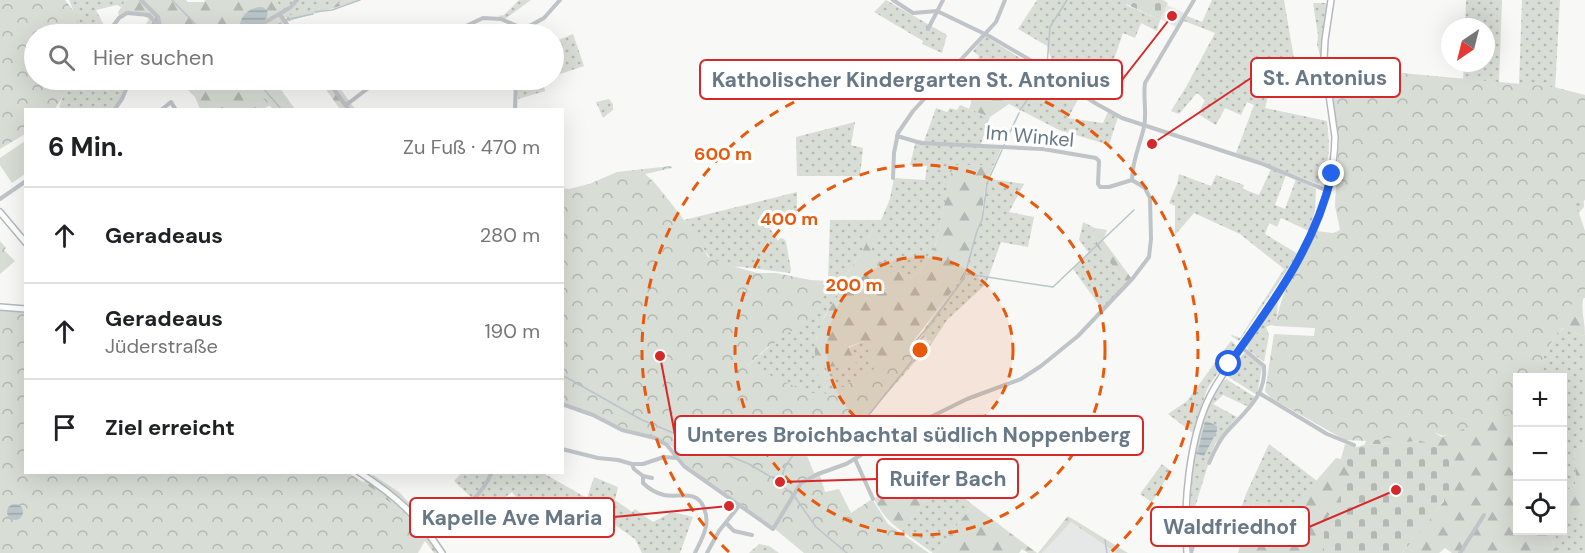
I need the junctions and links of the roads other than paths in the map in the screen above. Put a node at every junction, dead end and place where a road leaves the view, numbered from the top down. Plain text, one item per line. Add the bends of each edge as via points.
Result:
1 (141, 0) edge
2 (297, 0) edge
3 (560, 0) edge
4 (893, 0) edge
5 (943, 0) edge
6 (1005, 0) edge
7 (1194, 0) edge
8 (1331, 0) edge
9 (937, 10) junction
10 (280, 15) junction
11 (114, 24) edge
12 (157, 24) edge
13 (160, 24) edge
14 (263, 24) edge
15 (287, 24) edge
16 (470, 24) edge
17 (510, 24) edge
18 (534, 24) edge
19 (928, 29) dead end
20 (984, 34) junction
21 (126, 90) edge
22 (335, 90) edge
23 (368, 90) edge
24 (515, 90) edge
25 (348, 107) edge
26 (115, 108) edge
27 (164, 108) edge
28 (175, 108) edge
29 (514, 108) edge
30 (1145, 125) junction
31 (897, 136) junction
32 (893, 178) dead end
33 (1132, 180) junction
34 (24, 182) edge
35 (1328, 191) junction
36 (0, 199) edge
37 (0, 212) edge
38 (24, 241) edge
39 (0, 307) edge
40 (24, 309) edge
41 (1241, 347) junction
42 (1259, 393) junction
43 (564, 405) edge
44 (1354, 445) dead end
45 (564, 450) edge
46 (678, 458) junction
47 (855, 459) junction
48 (1209, 463) dead end
49 (632, 464) junction
50 (362, 474) edge
51 (491, 474) edge
52 (643, 476) junction
53 (652, 478) dead end
54 (873, 499) dead end
55 (739, 506) junction
56 (1484, 515) dead end
57 (726, 523) junction
58 (430, 536) junction
59 (752, 536) dead end
60 (1193, 546) dead end
61 (442, 553) edge
62 (695, 553) edge
63 (707, 553) edge
64 (1189, 553) edge
65 (1460, 553) edge

1 - 13 street via 156,12
2 - 10 street
3 - 18 street
4 - 9 street via 913,13
5 - 9 street
6 - 20 street via 996,22
7 - 30 street via 1144,83
8 - 35 main road via 1324,40 1335,137
9 - 19 street
9 - 20 street
10 - 14 street
10 - 15 street
11 - 12 street via 127,13 149,15
16 - 17 street via 483,18
20 - 30 street via 1095,104
20 - 31 street via 913,111
21 - 26 street
22 - 25 street
23 - 25 street
24 - 29 street
27 - 28 street via 171,102
30 - 33 street
30 - 35 street via 1260,163
31 - 32 street
31 - 33 street, Im Winkel via 921,143 1043,149 1096,158 1100,187
33 - 47 street via 1145,188 1150,198 1151,248 1143,268 1078,336 1011,384 967,399
34 - 36 street
35 - 41 main road via 1301,257
37 - 38 main road
39 - 40 main road
41 - 42 street via 1264,366
41 - 64 main road via 1210,396 1196,435 1190,469
42 - 44 street
42 - 48 street via 1249,410 1224,435
43 - 46 street via 622,430 655,438
45 - 49 street
46 - 49 street
46 - 55 street
47 - 54 street
47 - 55 street via 801,483 773,529
49 - 52 street
50 - 58 main road via 404,505
51 - 58 street via 473,500
52 - 53 street
52 - 62 street via 643,483 657,492 699,499 707,517 705,535
55 - 57 street
56 - 65 street
57 - 59 street via 740,535
57 - 63 street
58 - 61 main road
60 - 64 street

